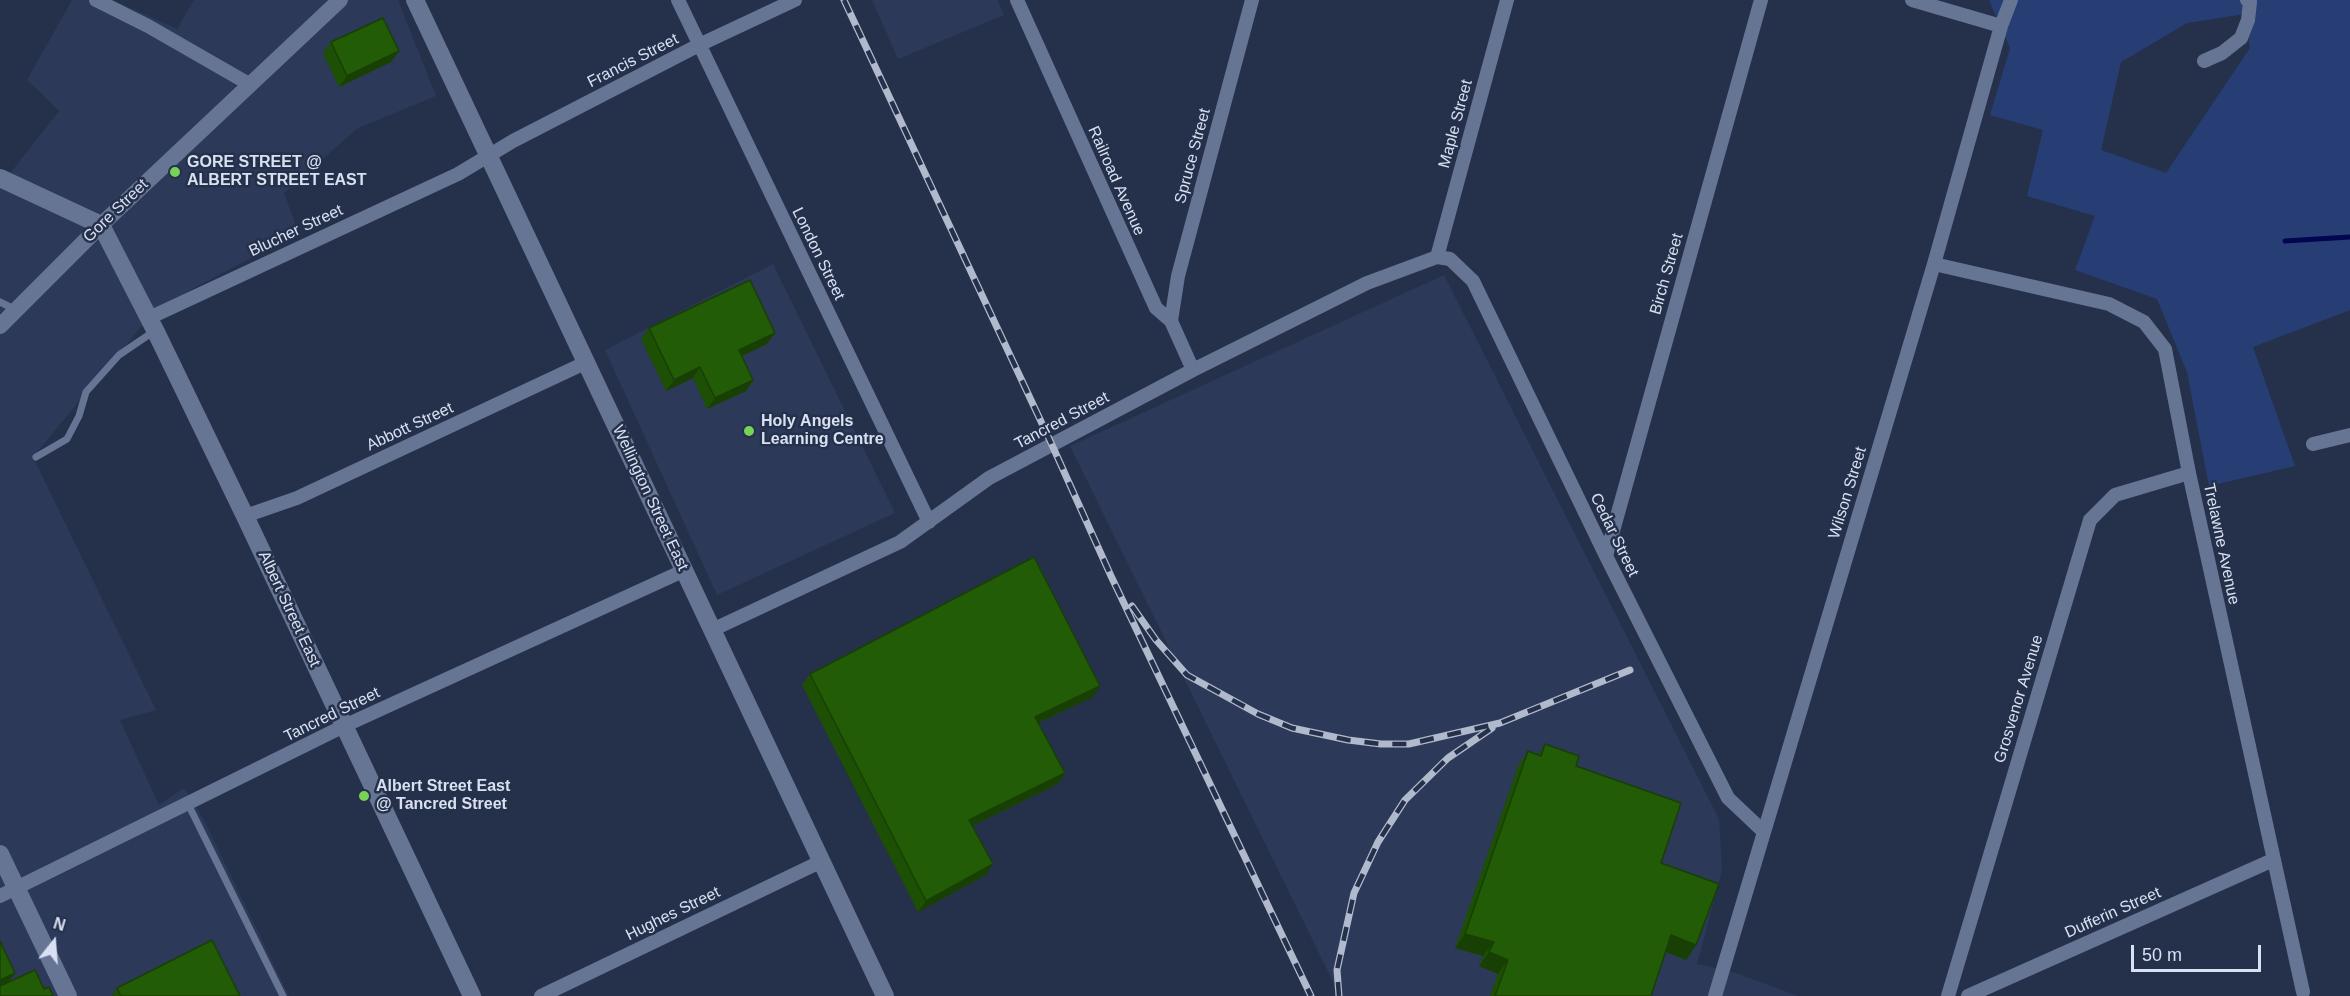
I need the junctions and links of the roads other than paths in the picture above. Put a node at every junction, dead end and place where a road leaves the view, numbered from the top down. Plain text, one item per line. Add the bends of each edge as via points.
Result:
1 (96, 0) edge
2 (340, 0) edge
3 (414, 0) edge
4 (678, 0) edge
5 (795, 0) edge
6 (1017, 0) edge
7 (1252, 0) edge
8 (1507, 0) edge
9 (1761, 0) edge
10 (1912, 0) edge
11 (2011, 0) edge
12 (2247, 0) edge
13 (2001, 26) junction
14 (699, 45) junction
15 (2204, 61) dead end
16 (249, 84) junction
17 (488, 156) junction
18 (0, 178) edge
19 (101, 225) junction
20 (1437, 257) junction
21 (1934, 264) junction
22 (0, 302) edge
23 (16, 310) junction
24 (1171, 321) junction
25 (152, 324) junction
26 (0, 326) edge
27 (587, 362) junction
28 (1193, 370) junction
29 (2350, 435) edge
30 (2313, 444) dead end
31 (36, 457) dead end
32 (2189, 474) junction
33 (245, 516) junction
34 (929, 522) junction
35 (1606, 556) junction
36 (683, 571) junction
37 (712, 630) junction
38 (344, 726) junction
39 (188, 804) junction
40 (1764, 832) junction
41 (0, 854) edge
42 (2273, 860) junction
43 (820, 862) junction
44 (17, 888) junction
45 (0, 896) edge
46 (2303, 992) dead end
47 (68, 996) edge
48 (283, 996) edge
49 (472, 996) edge
50 (541, 996) edge
51 (885, 996) edge
52 (1715, 996) edge
53 (1948, 996) edge
54 (1968, 996) edge

1 - 16 street
2 - 16 street, Gore Street
3 - 17 main road, Wellington Street East
4 - 14 street, London Street
5 - 14 street, Francis Street
6 - 24 street, Railroad Avenue via 1156,308
7 - 24 street, Spruce Street via 1178,276
8 - 20 street, Maple Street
9 - 35 street, Birch Street
10 - 13 street
11 - 13 street, Wilson Street
12 - 15 street via 2248,20 2241,38
13 - 21 street, Wilson Street
14 - 17 street, Francis Street
14 - 34 street, London Street
16 - 19 street, Gore Street
17 - 25 street, Blucher Street
17 - 27 main road, Wellington Street East
18 - 19 main road
19 - 23 street, Gore Street
19 - 25 main road, Albert Street East
20 - 28 street, Tancred Street via 1367,283
20 - 35 street, Cedar Street via 1450,259 1473,280
21 - 32 street, Trelawne Avenue via 2109,304 2144,322 2165,349
21 - 40 street, Wilson Street
22 - 23 lane
23 - 26 street, Gore Street
24 - 28 street, Railroad Avenue
25 - 31 lane via 86,392 67,439
25 - 33 main road, Albert Street East
27 - 33 street, Abbott Street via 297,498
27 - 36 main road, Wellington Street East
28 - 34 street, Tancred Street via 989,478
29 - 30 street
32 - 42 street, Trelawne Avenue
32 - 53 street, Grosvenor Avenue via 2115,495 2090,520
33 - 38 main road, Albert Street East
34 - 37 street, Tancred Street via 900,542
35 - 40 street, Cedar Street via 1728,798
36 - 37 main road, Wellington Street East
36 - 38 street, Tancred Street
37 - 43 main road, Wellington Street East
38 - 39 street, Tancred Street
38 - 49 main road, Albert Street East
39 - 44 street, Tancred Street
39 - 48 lane
40 - 52 street, Wilson Street
41 - 44 main road
42 - 46 street, Trelawne Avenue
42 - 54 street, Dufferin Street
43 - 50 street, Hughes Street
43 - 51 main road, Wellington Street East
44 - 45 street, Tancred Street
44 - 47 main road

